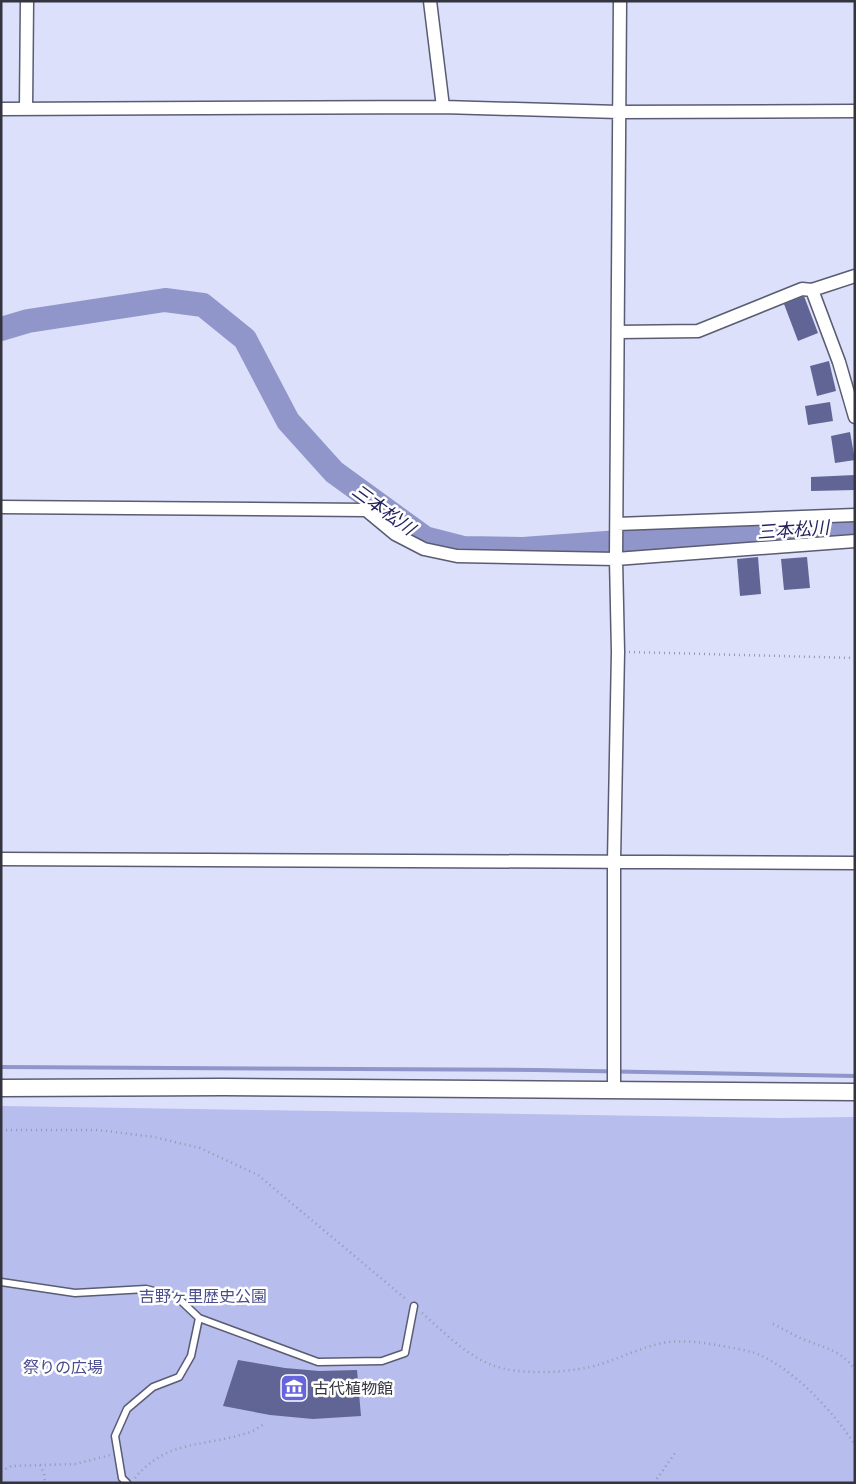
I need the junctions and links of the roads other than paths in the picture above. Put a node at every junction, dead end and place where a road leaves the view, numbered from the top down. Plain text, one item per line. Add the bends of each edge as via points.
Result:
1 (27, 1) edge
2 (430, 1) edge
3 (620, 1) edge
4 (444, 107) junction
5 (1, 109) edge
6 (26, 109) junction
7 (855, 111) edge
8 (618, 112) junction
9 (855, 276) edge
10 (812, 290) junction
11 (618, 332) junction
12 (855, 417) edge
13 (1, 507) edge
14 (855, 515) edge
15 (617, 524) junction
16 (855, 541) edge
17 (616, 559) junction
18 (1, 859) edge
19 (614, 861) junction
20 (855, 864) edge
21 (1, 1088) edge
22 (614, 1089) junction
23 (855, 1092) edge
24 (1, 1282) edge
25 (414, 1306) road end
26 (199, 1318) junction
27 (127, 1483) edge

1 - 6 street
2 - 4 street
3 - 8 street
4 - 6 street
4 - 8 street
5 - 6 street
7 - 8 street
8 - 11 street
9 - 10 street
10 - 11 street via 802,289 698,330
10 - 12 street
11 - 15 street
13 - 17 street via 366,510 395,534 424,549 458,556
14 - 15 street
15 - 17 street
16 - 17 street
17 - 19 street via 618,652
18 - 19 street
19 - 20 street
19 - 22 street
21 - 22 street
22 - 23 street
24 - 26 lane via 75,1293 146,1289 177,1296
25 - 26 lane via 405,1353 382,1361 318,1362
26 - 27 lane via 191,1356 179,1377 153,1387 126,1410 115,1436 122,1478

